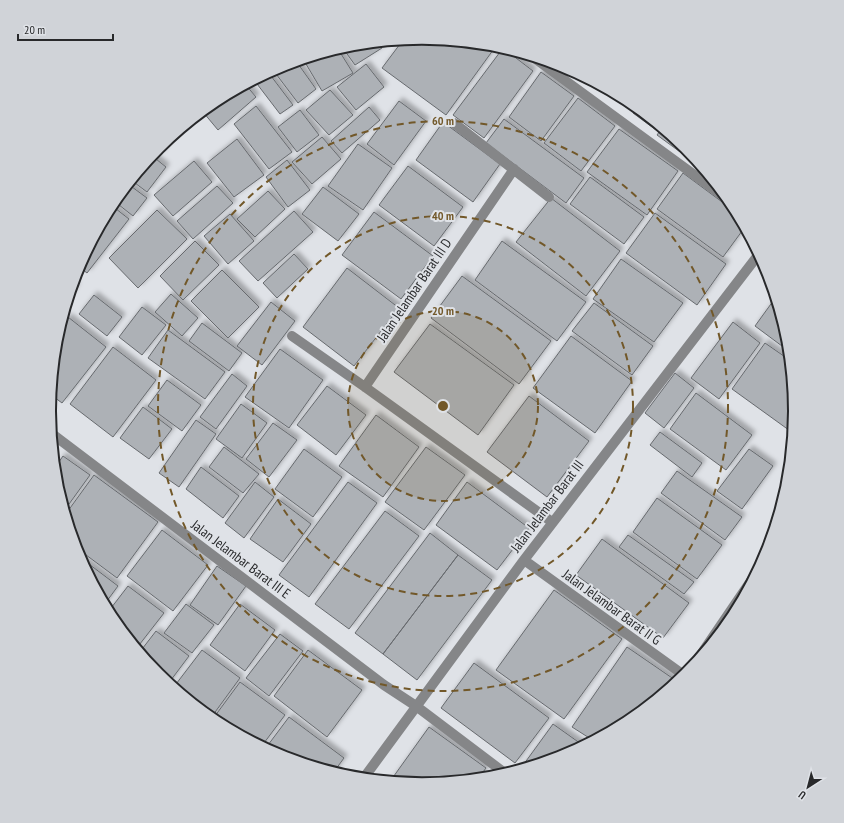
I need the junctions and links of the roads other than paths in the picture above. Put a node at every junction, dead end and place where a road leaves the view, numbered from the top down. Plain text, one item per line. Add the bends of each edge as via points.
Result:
1 (546, 66) edge
2 (454, 123) dead end
3 (514, 169) junction
4 (714, 189) edge
5 (549, 197) dead end
6 (755, 259) edge
7 (292, 336) dead end
8 (365, 387) junction
9 (56, 437) edge
10 (552, 522) junction
11 (524, 560) junction
12 (680, 672) edge
13 (416, 706) junction
14 (500, 770) edge
15 (367, 774) edge

1 - 4 street
2 - 3 street
3 - 5 street
3 - 8 street, Jalan Jelambar Barat III D
6 - 10 street, Jalan Jelambar Barat III
7 - 8 street
8 - 10 street
9 - 13 street, Jalan Jelambar Barat III E via 384,685
10 - 11 street, Jalan Jelambar Barat III
11 - 12 street, Jalan Jelambar Barat II G
11 - 13 street, Jalan Jelambar Barat III
13 - 14 street, Jalan Jelambar Barat III E
13 - 15 street, Jalan Jelambar Barat III

